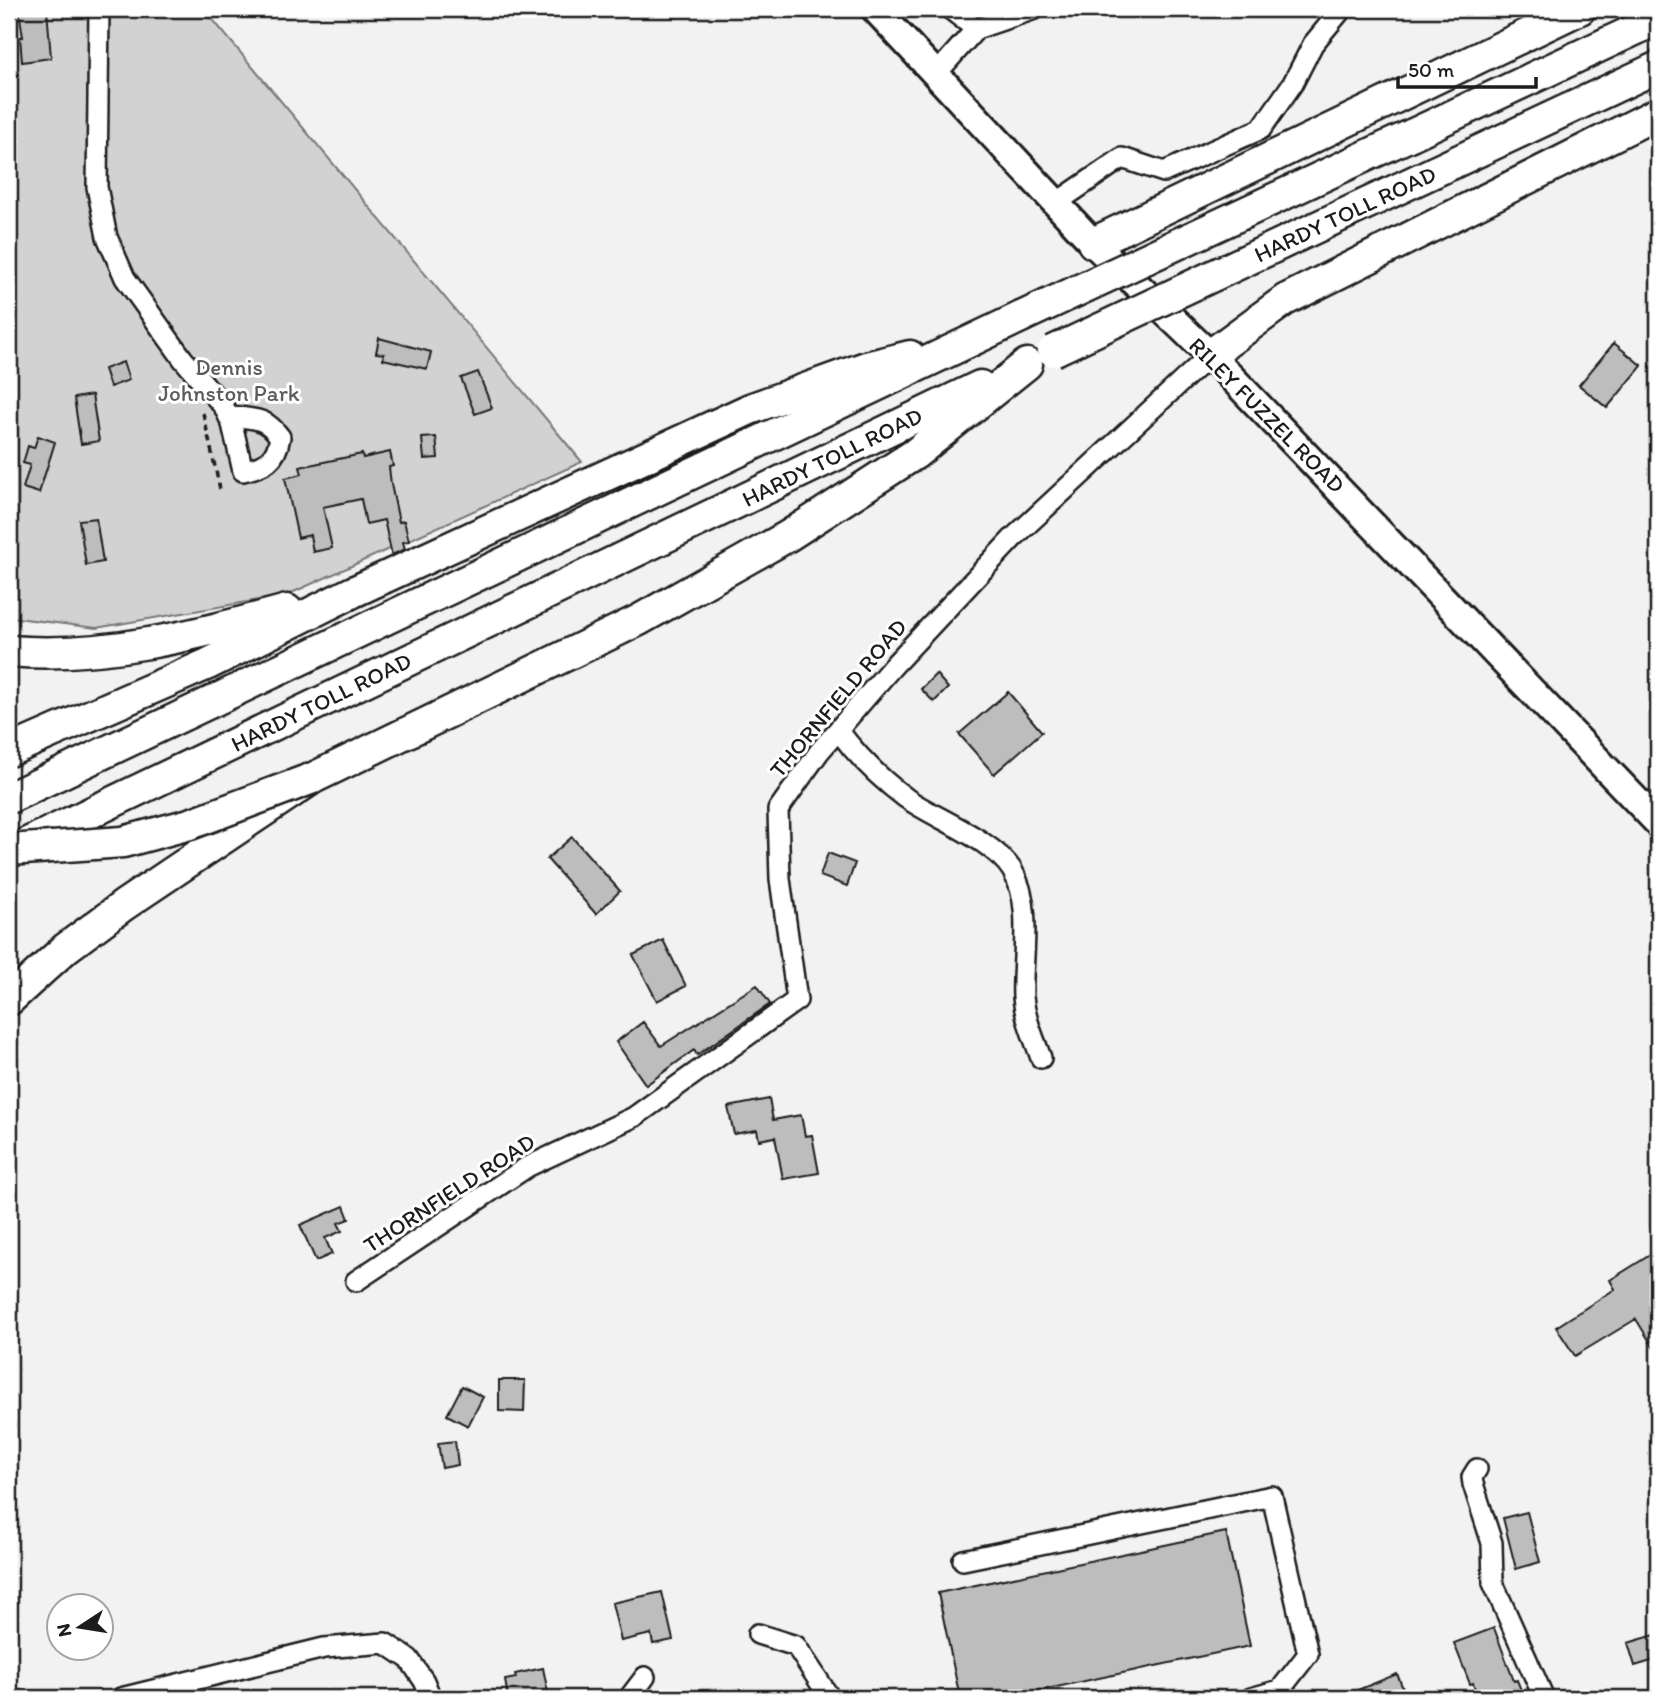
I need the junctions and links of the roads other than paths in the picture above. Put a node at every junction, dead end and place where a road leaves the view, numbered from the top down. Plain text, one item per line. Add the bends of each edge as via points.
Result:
1 (99, 9) edge
2 (875, 9) edge
3 (950, 9) edge
4 (1035, 9) edge
5 (1342, 9) edge
6 (1580, 9) edge
7 (1658, 19) edge
8 (976, 29) junction
9 (1658, 67) edge
10 (937, 73) junction
11 (1658, 113) edge
12 (1056, 203) junction
13 (1093, 243) junction
14 (975, 339) junction
15 (1210, 355) junction
16 (1040, 358) junction
17 (228, 415) dead end
18 (353, 592) junction
19 (9, 651) edge
20 (838, 730) junction
21 (9, 751) edge
22 (313, 778) junction
23 (9, 798) edge
24 (1658, 823) edge
25 (9, 851) edge
26 (9, 1000) edge
27 (1041, 1058) dead end
28 (356, 1281) dead end
29 (1478, 1469) dead end
30 (963, 1560) dead end
31 (758, 1634) dead end
32 (645, 1677) dead end
33 (1282, 1694) edge
34 (121, 1698) edge
35 (431, 1698) edge
36 (629, 1698) edge
37 (830, 1698) edge
38 (1251, 1698) edge
39 (1544, 1698) edge

1 - 17 street via 97,187 107,237 125,278
2 - 10 main road, RILEY FUZZEL ROAD
3 - 8 street
4 - 8 street
5 - 12 street via 1314,44 1261,129 1164,172 1122,158
6 - 13 highway
7 - 14 highway, HARDY TOLL ROAD, bridge
8 - 10 street
9 - 16 highway, HARDY TOLL ROAD, bridge
10 - 12 main road, RILEY FUZZEL ROAD
11 - 15 highway via 1285,300
12 - 13 main road, RILEY FUZZEL ROAD
13 - 15 main road, RILEY FUZZEL ROAD
14 - 18 highway via 866,366 750,409
14 - 23 highway, HARDY TOLL ROAD
15 - 20 street, THORNFIELD ROAD via 1013,537
15 - 24 main road, RILEY FUZZEL ROAD
16 - 22 highway via 915,454 788,536 539,671
16 - 25 highway, HARDY TOLL ROAD
18 - 19 highway via 203,633 81,651
18 - 21 highway via 208,664
20 - 27 street via 869,768 907,798 985,846 1012,871 1020,891 1025,933 1023,998
20 - 28 street, THORNFIELD ROAD via 778,810 780,879 797,1000 634,1117 527,1167
22 - 25 highway, bridge via 190,824 123,842
22 - 26 highway, bridge via 124,905 66,948
29 - 39 street via 1472,1477 1492,1543 1493,1583
30 - 33 street via 1272,1496 1308,1654
31 - 37 street via 796,1646
32 - 36 street
33 - 38 street
34 - 35 street via 324,1647 385,1643 409,1659

